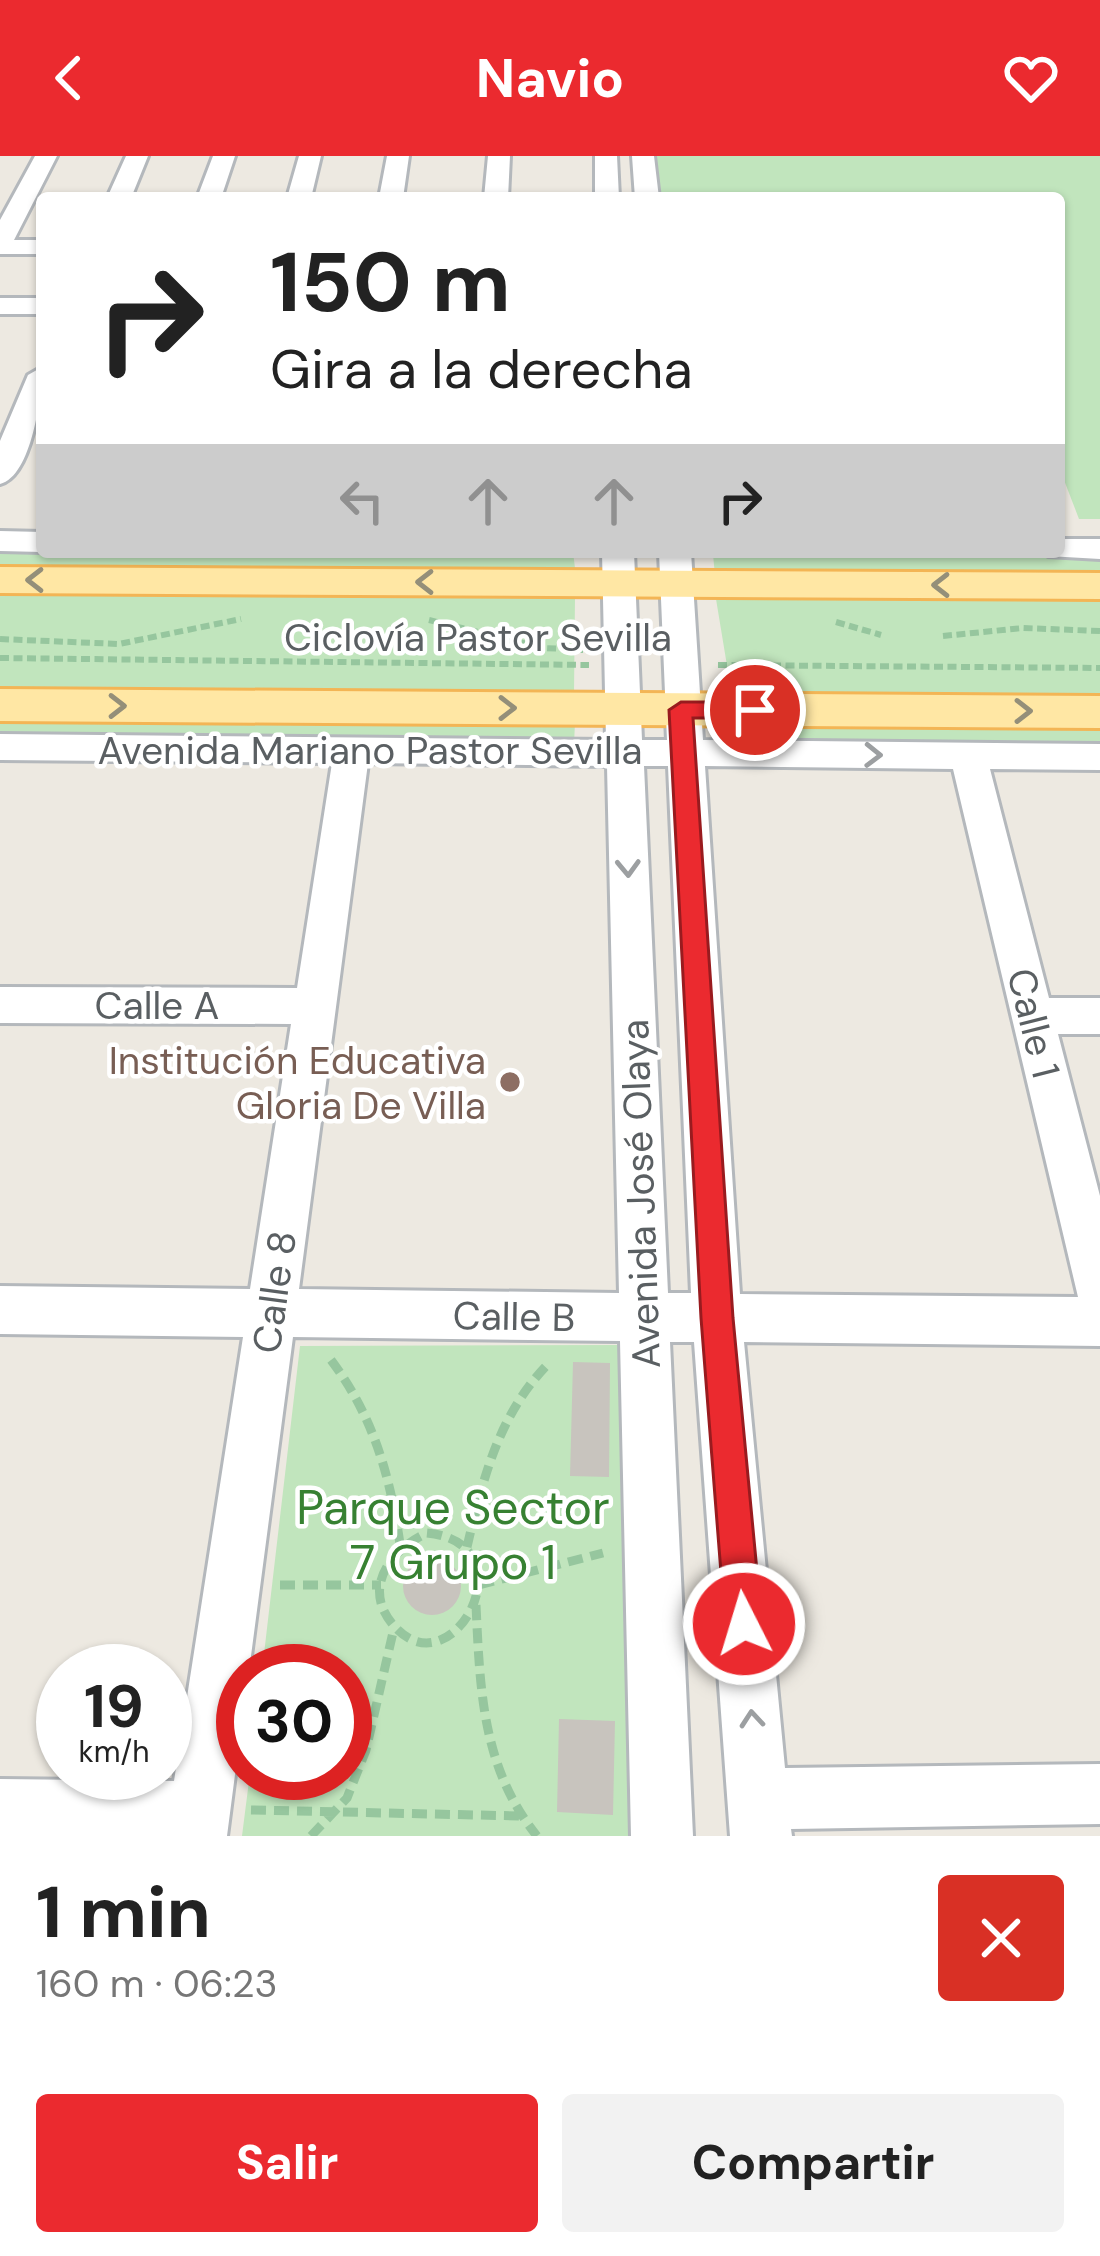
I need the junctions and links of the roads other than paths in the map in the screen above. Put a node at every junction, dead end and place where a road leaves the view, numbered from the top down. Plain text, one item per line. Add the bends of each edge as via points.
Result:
1 (46, 156) edge
2 (137, 156) edge
3 (224, 156) edge
4 (310, 156) edge
5 (398, 156) edge
6 (499, 156) edge
7 (606, 156) edge
8 (643, 156) edge
9 (121, 192) edge
10 (211, 192) edge
11 (301, 192) edge
12 (392, 192) edge
13 (496, 192) edge
14 (608, 192) edge
15 (646, 192) edge
16 (0, 245) edge
17 (36, 248) edge
18 (0, 306) edge
19 (36, 306) edge
20 (36, 389) edge
21 (0, 475) edge
22 (0, 542) edge
23 (36, 542) edge
24 (1065, 549) edge
25 (1100, 549) edge
26 (619, 567) edge
27 (675, 567) edge
28 (0, 580) edge
29 (1100, 586) edge
30 (615, 694) junction
31 (0, 705) edge
32 (681, 709) junction
33 (1100, 712) edge
34 (0, 747) edge
35 (352, 749) junction
36 (968, 756) junction
37 (1100, 757) edge
38 (0, 1005) edge
39 (314, 1006) junction
40 (1032, 1016) junction
41 (1100, 1016) edge
42 (1100, 1291) edge
43 (0, 1310) edge
44 (271, 1313) junction
45 (644, 1317) junction
46 (717, 1318) junction
47 (1100, 1322) edge
48 (1100, 1794) edge
49 (0, 1810) edge
50 (760, 1818) edge
51 (215, 1819) edge
52 (662, 1836) edge

1 - 16 street
2 - 9 street
3 - 10 street
4 - 11 street
5 - 12 street
6 - 13 street
7 - 14 street
8 - 15 street
16 - 17 street
18 - 19 street
20 - 21 street
22 - 23 street
24 - 25 street
26 - 27 main road
26 -> 28 main road
26 - 30 street, Avenida José Olaya
29 -> 27 main road
27 - 32 street, Avenida José Olaya
31 -> 30 main road, Avenida Mariano Pastor Sevilla
30 - 32 main road, Avenida Mariano Pastor Sevilla
30 - 35 street, Avenida Mariano Pastor Sevilla
30 -> 45 street, Avenida José Olaya
32 -> 33 main road, Avenida Mariano Pastor Sevilla
32 -> 36 street, Avenida Mariano Pastor Sevilla
32 - 46 street, Avenida José Olaya
34 - 35 street, Avenida Mariano Pastor Sevilla
35 - 39 street, Calle 8
36 - 37 street, Avenida Mariano Pastor Sevilla
36 - 40 street, Calle 1
38 - 39 street, Calle A
39 - 44 street, Calle 8
40 - 41 street
40 - 42 street, Calle 1
43 - 44 street, Calle B
44 - 45 street, Calle B
44 - 51 street, Calle 8 via 261,1592
45 - 46 street, Calle B
45 - 52 street, Avenida José Olaya
46 - 47 street, Calle B
50 -> 46 street, Avenida José Olaya
48 - 50 street
49 - 51 street

